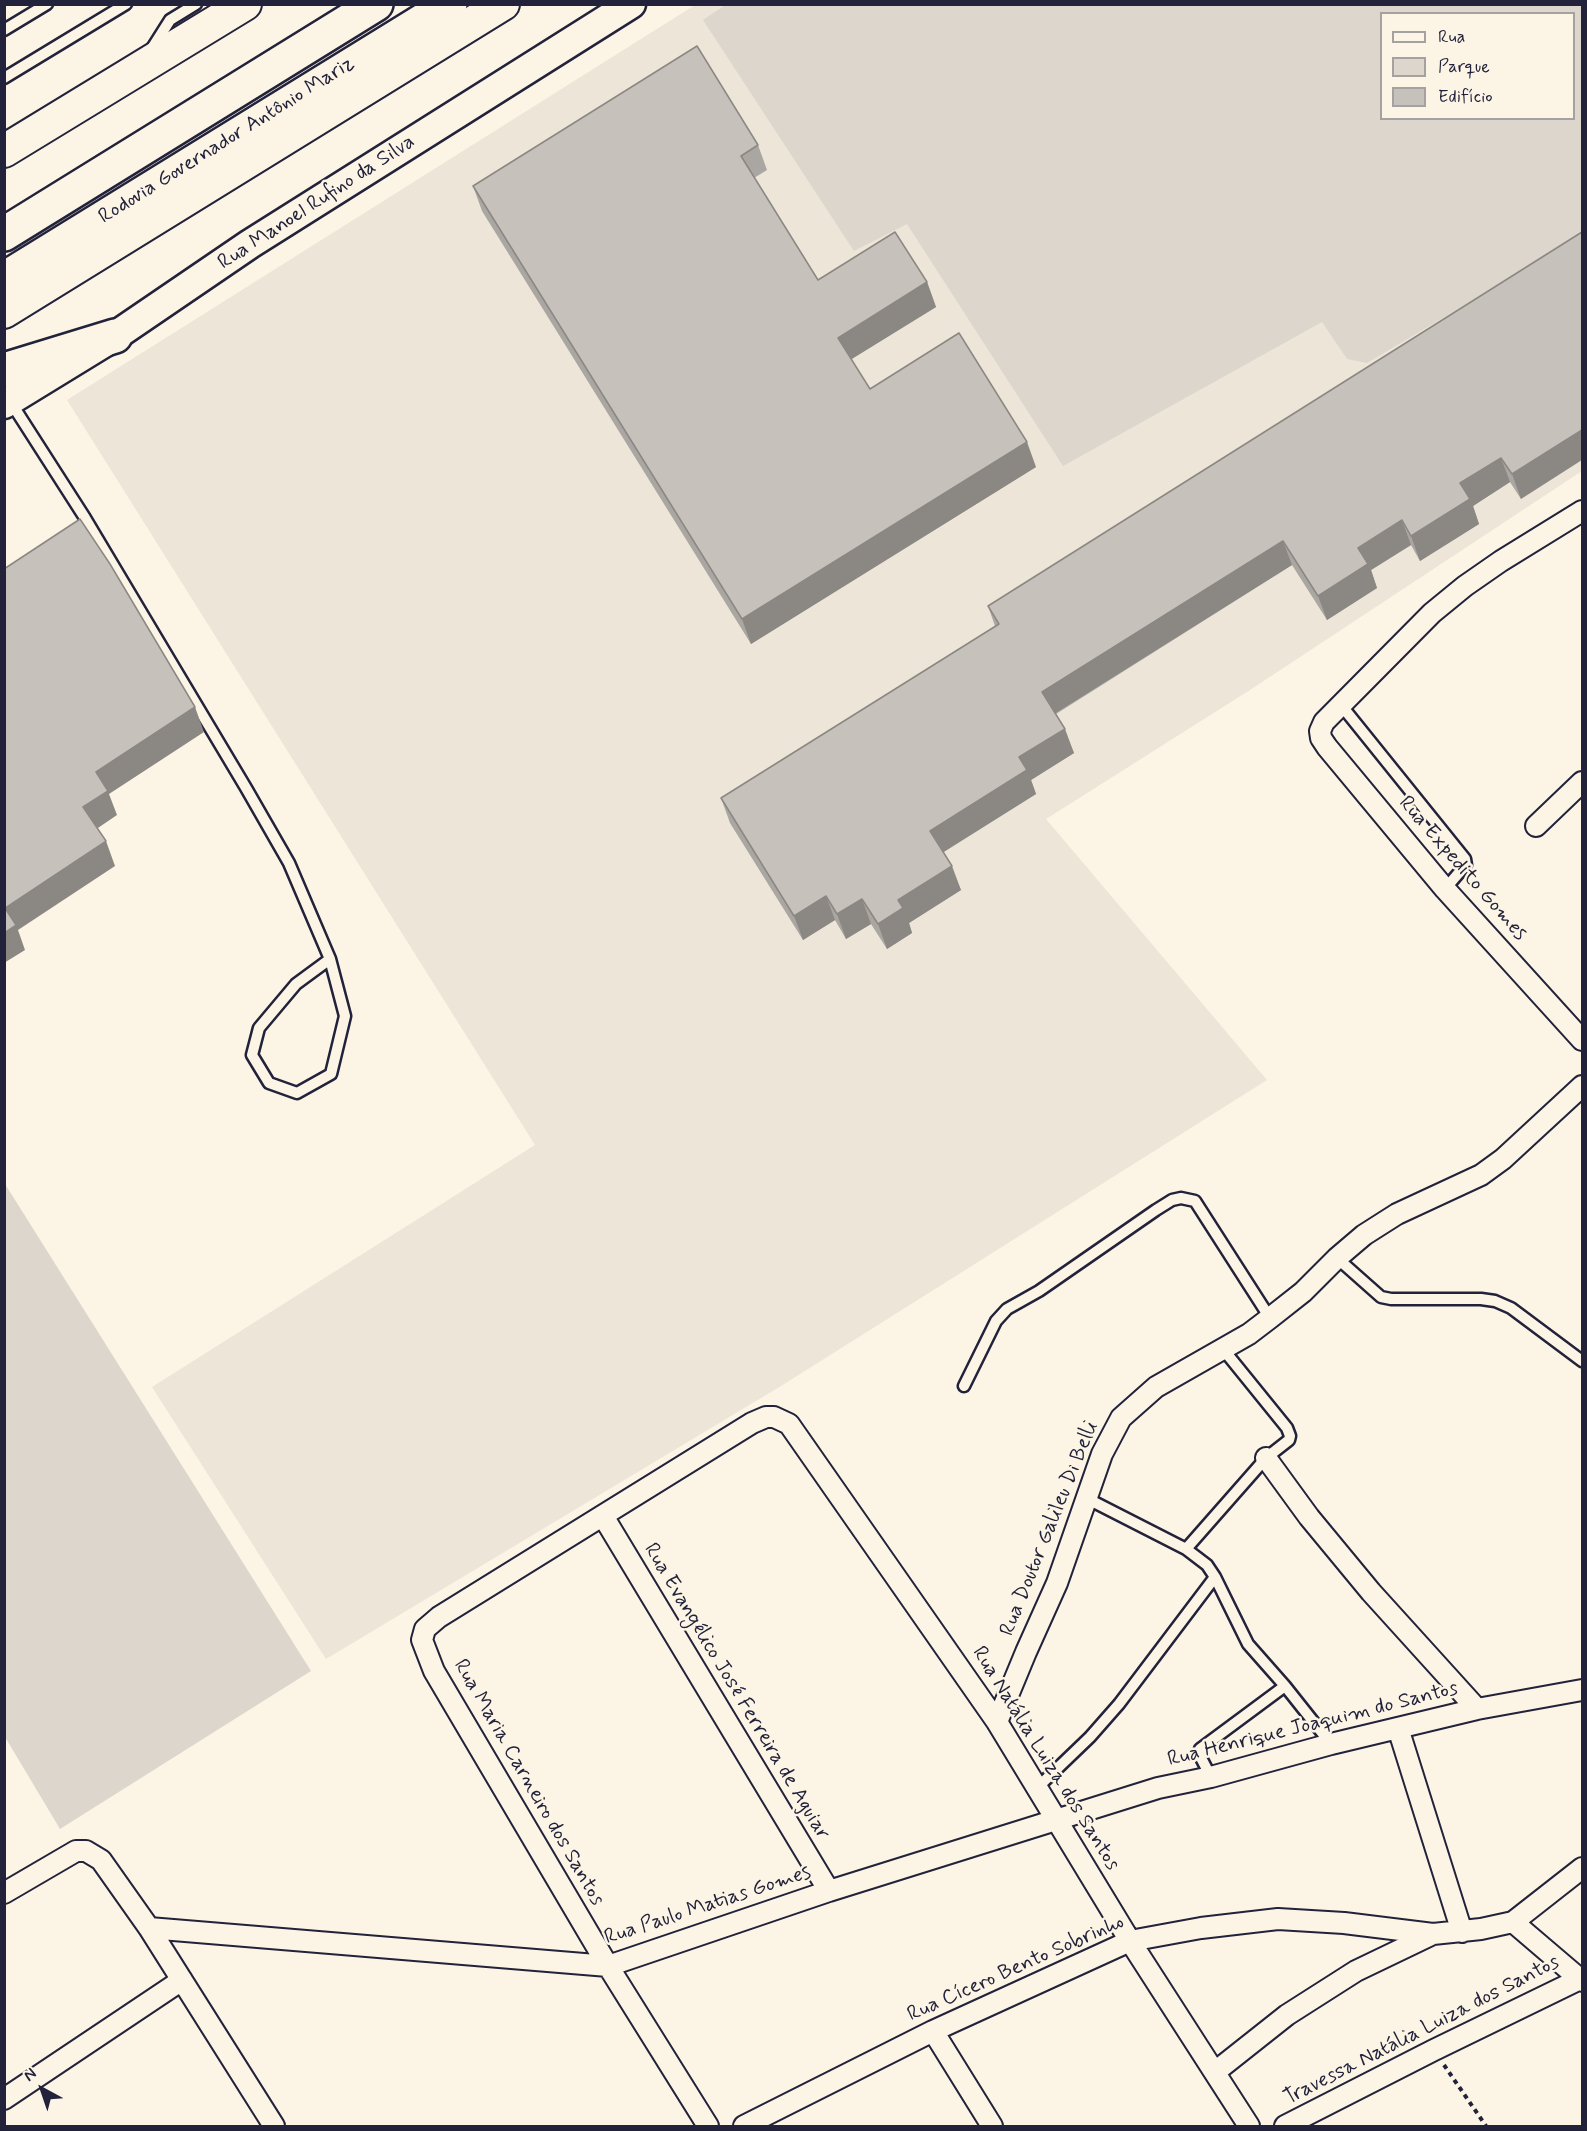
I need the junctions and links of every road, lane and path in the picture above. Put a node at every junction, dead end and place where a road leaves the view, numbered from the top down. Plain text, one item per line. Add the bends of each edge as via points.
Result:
1 (47, 4) edge
2 (126, 4) edge
3 (196, 4) edge
4 (245, 4) edge
5 (376, 4) edge
6 (450, 4) edge
7 (503, 4) edge
8 (631, 4) edge
9 (4, 30) edge
10 (139, 70) junction
11 (4, 78) edge
12 (4, 151) edge
13 (4, 234) edge
14 (4, 279) edge
15 (4, 312) edge
16 (115, 336) joint
17 (6, 392) edge
18 (1582, 511) edge
19 (1341, 705) junction
20 (1582, 782) edge
21 (1536, 826) dead end
22 (1445, 889) junction
23 (330, 959) junction
24 (1582, 1040) edge
25 (1582, 1086) edge
26 (1337, 1258) junction
27 (1270, 1318) junction
28 (1223, 1349) junction
29 (1582, 1361) edge
30 (963, 1386) dead end
31 (1266, 1458) junction
32 (1086, 1498) junction
33 (603, 1516) junction
34 (1186, 1549) junction
35 (1215, 1577) junction
36 (1285, 1686) junction
37 (1582, 1690) edge
38 (1477, 1709) junction
39 (997, 1722) junction
40 (1398, 1728) junction
41 (1331, 1744) junction
42 (1211, 1776) junction
43 (1038, 1787) junction
44 (1057, 1819) junction
45 (1582, 1868) edge
46 (829, 1891) junction
47 (4, 1893) edge
48 (1513, 1922) junction
49 (149, 1928) junction
50 (1462, 1932) junction
51 (1433, 1934) junction
52 (1130, 1941) junction
53 (608, 1966) junction
54 (182, 1980) junction
55 (1581, 1980) edge
56 (933, 2031) junction
57 (1434, 2050) junction
58 (1215, 2072) junction
59 (4, 2099) edge
60 (274, 2127) edge
61 (708, 2127) edge
62 (744, 2127) edge
63 (992, 2127) edge
64 (1249, 2127) edge
65 (1286, 2127) edge
66 (1486, 2127) edge

1 - 9 lane
2 - 11 lane
3 - 10 lane via 170,20
4 - 10 main road
5 - 13 highway, Rodovia Governador Antônio Mariz
6 - 14 highway, Rodovia Governador Antônio Mariz
7 - 15 main road
8 - 16 main road, Rua Manoel Rufino da Silva via 250,244
10 - 12 main road
16 - 17 highway
17 - 23 lane via 289,863
18 - 19 street via 1501,561 1432,612
19 - 22 lane via 1465,859 1466,865
19 - 22 street, Rua Expedito Gomes via 1324,722 1321,738
20 - 21 street
22 - 24 street, Rua Expedito Gomes
23 - 23 lane via 296,984 259,1028 252,1055 269,1083 297,1093 331,1074 345,1016
25 - 26 street, Rua Doutor Galileu Di Belli via 1482,1175 1397,1214
26 - 27 street, Rua Doutor Galileu Di Belli
26 - 29 lane via 1382,1297 1496,1301 1512,1308
27 - 28 street, Rua Doutor Galileu Di Belli
27 - 30 lane via 1195,1201 1181,1198 1156,1210 1007,1309 996,1321
28 - 31 lane via 1290,1433 1289,1440
28 - 32 street, Rua Doutor Galileu Di Belli via 1156,1387 1121,1418
31 - 34 lane
31 - 38 street via 1371,1592
32 - 34 lane
32 - 39 street, Rua Doutor Galileu Di Belli via 1057,1583
33 - 39 street, Rua Natália Luiza dos Santos via 752,1423 774,1417 789,1424
33 - 46 street, Rua Evangélico José Ferreira de Aguiar
33 - 53 street, Rua Maria Carneiro dos Santos via 438,1617 425,1629 422,1640 434,1671
34 - 35 lane via 1207,1565
35 - 36 lane via 1248,1644
35 - 43 lane via 1119,1704
36 - 41 lane
36 - 42 lane via 1200,1749
37 - 38 street, Rua Henrique Joaquim do Santos
38 - 40 street, Rua Henrique Joaquim do Santos
39 - 43 street, Rua Natália Luiza dos Santos
40 - 41 street, Rua Henrique Joaquim do Santos
40 - 50 street
41 - 42 street, Rua Henrique Joaquim do Santos
42 - 44 street, Rua Henrique Joaquim do Santos
43 - 44 street, Rua Natália Luiza dos Santos
44 - 46 street, Rua Paulo Matias Gomes
44 - 52 street, Rua Natália Luiza dos Santos
45 - 48 street
46 - 53 street, Rua Paulo Matias Gomes
47 - 49 street via 76,1851 86,1851 101,1860
48 - 50 street
48 - 55 street
49 - 53 street, Rua Paulo Matias Gomes
49 - 54 street
50 - 51 street
51 - 52 street, Rua Cícero Bento Sobrinho via 1278,1919
51 - 58 street via 1356,1971 1287,2015
52 - 56 street, Rua Cícero Bento Sobrinho
52 - 58 street, Rua Natália Luiza dos Santos
53 - 61 street, Rua Maria Carneiro dos Santos
54 - 59 street
54 - 60 street
55 - 57 street, Travessa Natália Luiza dos Santos
56 - 62 street, Rua Cícero Bento Sobrinho
56 - 63 street
57 - 65 street, Travessa Natália Luiza dos Santos
57 - 66 path
58 - 64 street, Rua Natália Luiza dos Santos

